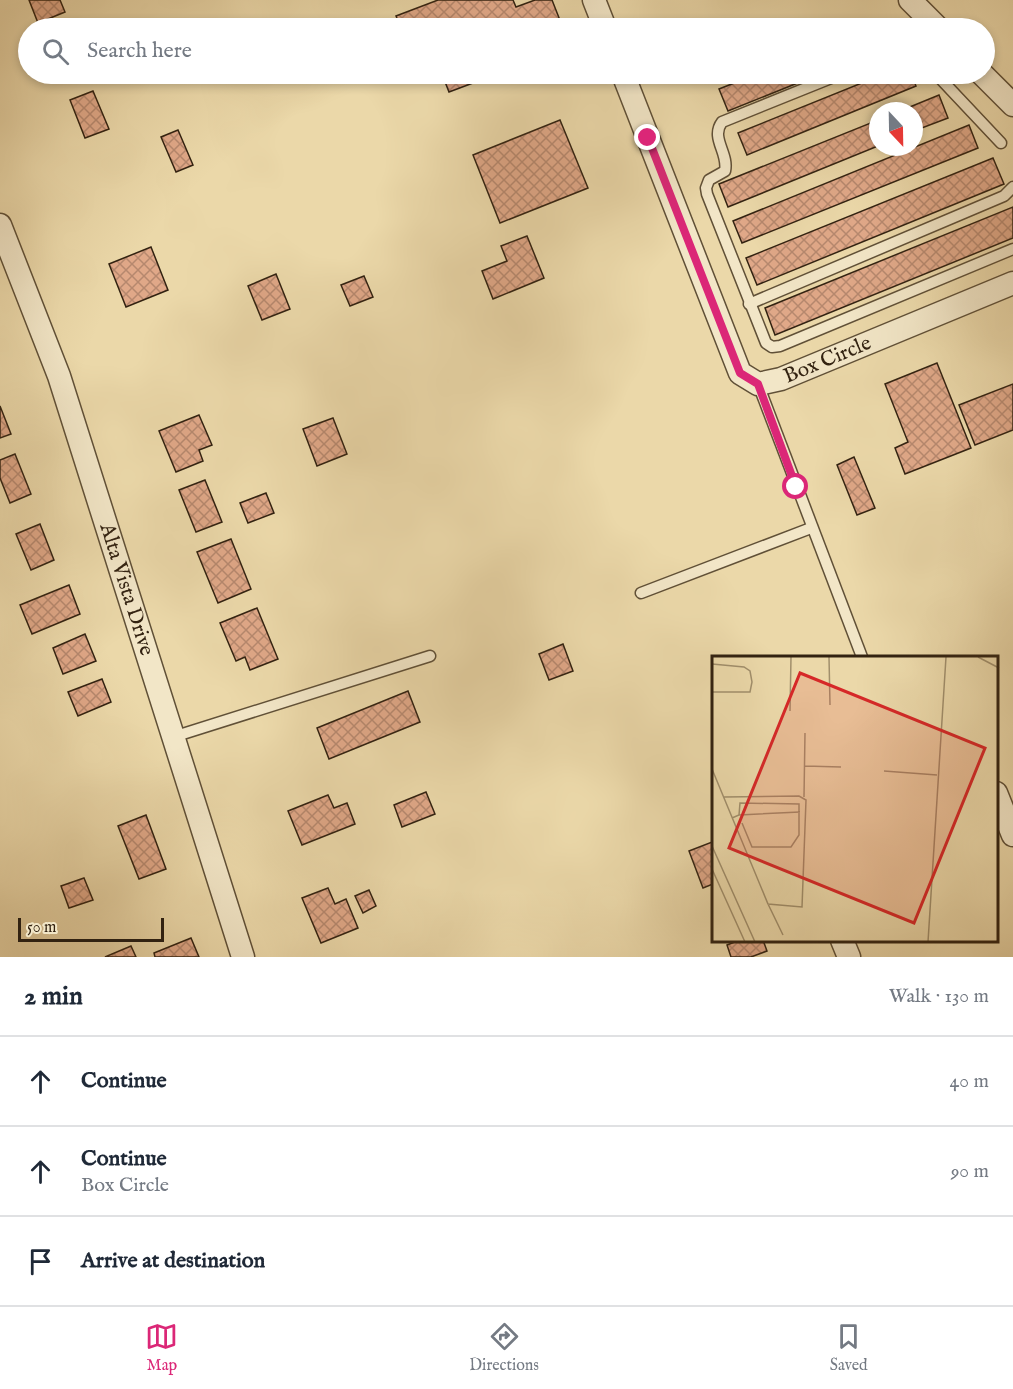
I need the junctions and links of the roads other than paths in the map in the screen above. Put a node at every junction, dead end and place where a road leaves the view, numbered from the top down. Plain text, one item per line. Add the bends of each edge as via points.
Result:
1 (594, 0) edge
2 (910, 0) edge
3 (601, 18) edge
4 (928, 18) edge
5 (626, 84) edge
6 (816, 84) edge
7 (946, 84) edge
8 (992, 84) edge
9 (1013, 105) edge
10 (1001, 142) dead end
11 (1013, 187) edge
12 (0, 225) edge
13 (1013, 249) edge
14 (1013, 284) edge
15 (749, 304) junction
16 (758, 384) junction
17 (812, 528) junction
18 (641, 593) dead end
19 (430, 656) dead end
20 (862, 656) edge
21 (173, 737) junction
22 (998, 798) edge
23 (1013, 835) edge
24 (843, 942) edge
25 (243, 957) edge
26 (849, 957) edge

1 - 3 street
2 - 4 street
5 - 16 street, Box Circle via 740,373
6 - 15 lane via 722,122 717,128 727,162 725,171 709,180 707,194
7 - 10 lane
8 - 9 street
11 - 15 lane via 1004,196
12 - 21 street, Alta Vista Drive via 59,376
13 - 15 lane via 780,346 766,343
14 - 16 street, Box Circle via 781,379
16 - 17 lane
17 - 18 lane
17 - 20 lane
19 - 21 lane
21 - 25 street, Alta Vista Drive
22 - 23 street
24 - 26 street

